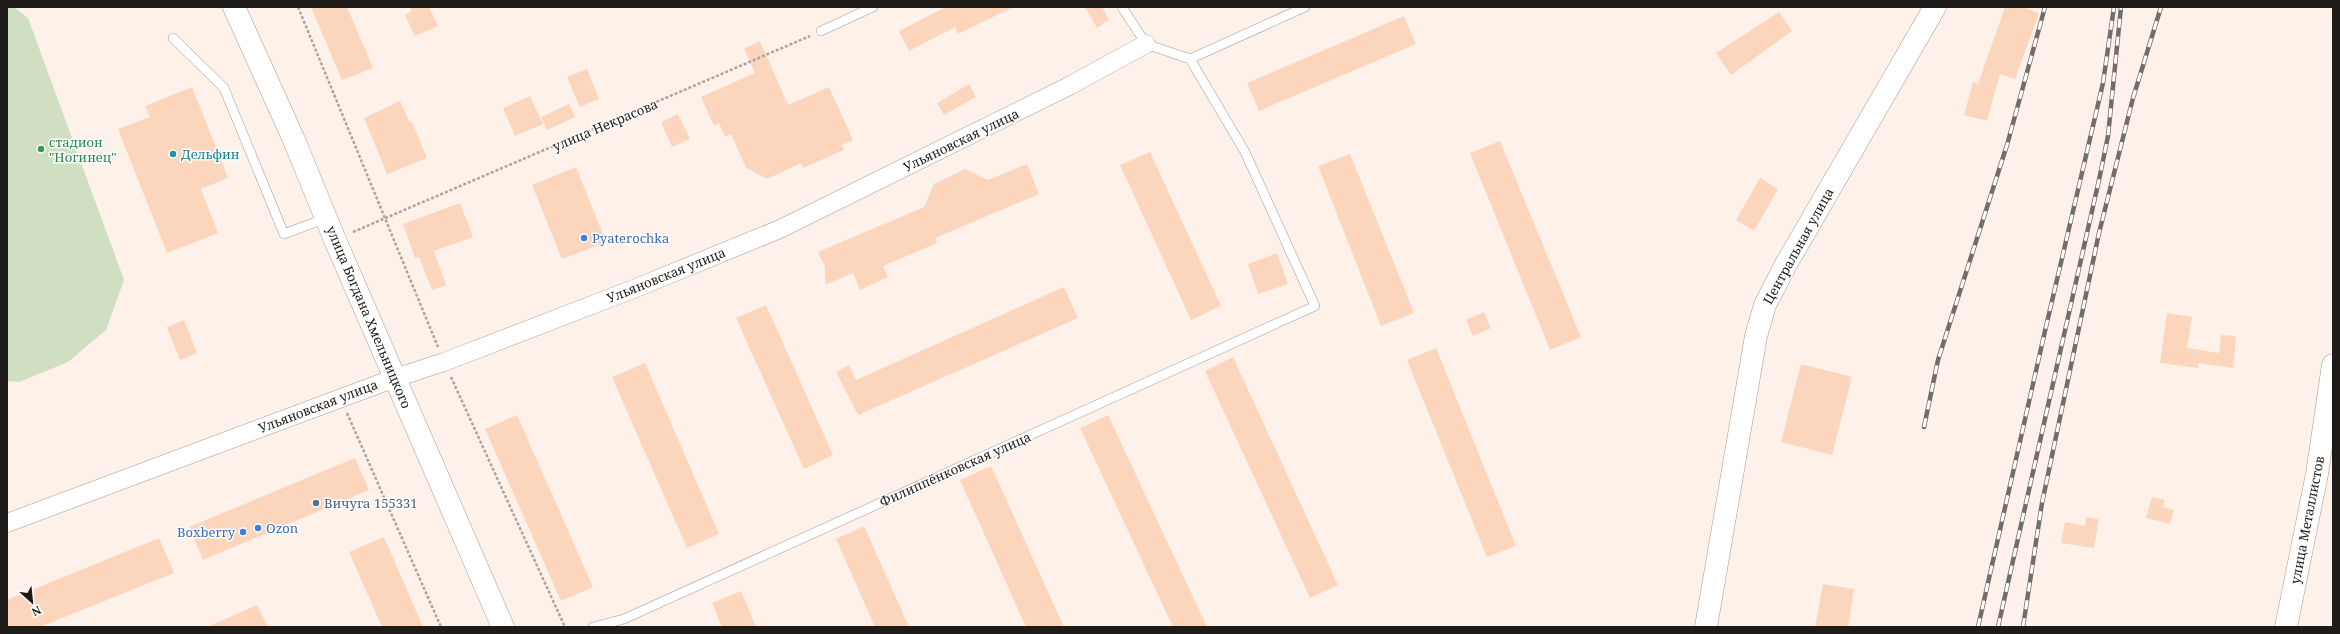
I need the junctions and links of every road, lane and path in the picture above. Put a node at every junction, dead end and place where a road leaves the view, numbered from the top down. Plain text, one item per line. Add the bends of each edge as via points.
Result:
1 (234, 7) edge
2 (298, 7) edge
3 (873, 7) edge
4 (1122, 7) edge
5 (1304, 7) edge
6 (1935, 7) edge
7 (821, 31) joint
8 (173, 38) dead end
9 (1146, 44) junction
10 (1190, 58) junction
11 (326, 218) junction
12 (383, 218) junction
13 (334, 240) junction
14 (444, 362) junction
15 (2333, 365) edge
16 (395, 378) junction
17 (340, 398) junction
18 (7, 523) edge
19 (442, 627) edge
20 (503, 627) edge
21 (565, 627) edge
22 (593, 627) edge
23 (1706, 627) edge
24 (2286, 627) edge

1 - 11 street, улица Богдана Хмельницкого
2 - 12 path
3 - 7 lane
4 - 9 lane
5 - 10 lane
6 - 23 street, Центральная улица via 1765,305 1756,336
7 - 12 path, улица Некрасова
8 - 11 lane via 224,88 284,234
9 - 10 lane
9 - 14 street, Ульяновская улица via 1069,86 780,229
10 - 22 lane, Филиппёнковская улица via 1245,152 1315,306 624,619
11 - 13 street, улица Богдана Хмельницкого
12 - 13 path, улица Некрасова
12 - 14 path
13 - 16 street, улица Богдана Хмельницкого
14 - 16 street, Ульяновская улица
14 - 21 path
15 - 24 street, улица Металлистов via 2317,474
16 - 17 street, Ульяновская улица
16 - 20 street, улица Богдана Хмельницкого
17 - 18 street, Ульяновская улица
17 - 19 path

